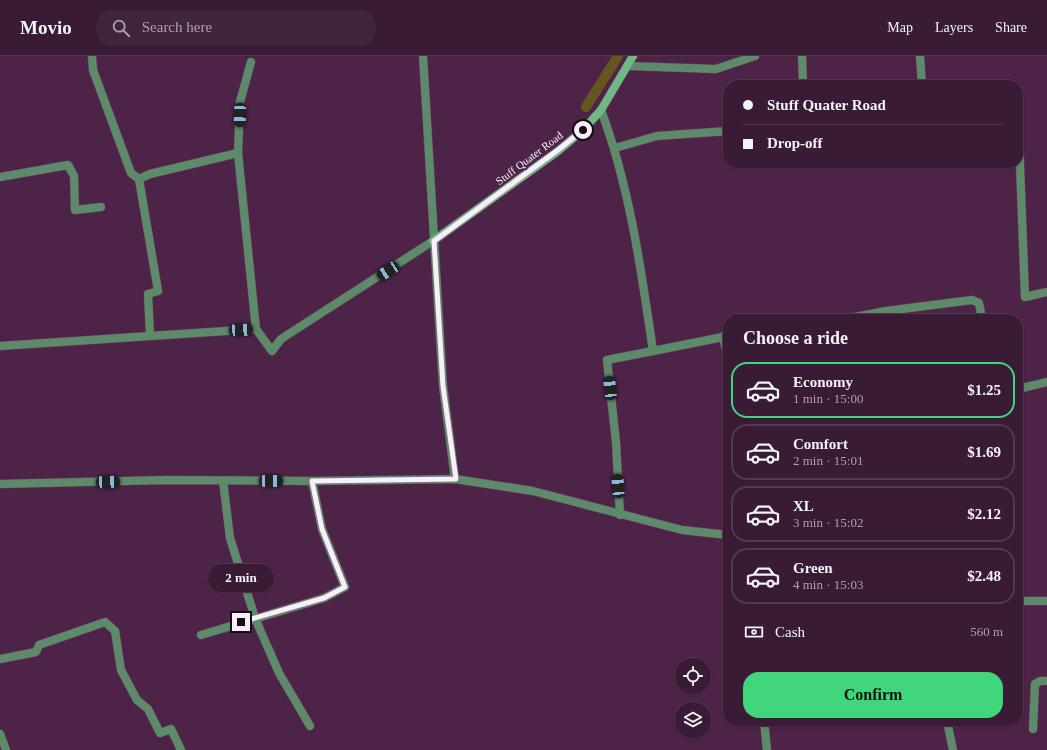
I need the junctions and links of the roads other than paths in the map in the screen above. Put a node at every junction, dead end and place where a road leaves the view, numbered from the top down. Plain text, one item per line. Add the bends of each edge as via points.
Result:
1 (92, 56) edge
2 (423, 56) edge
3 (633, 56) edge
4 (755, 56) edge
5 (802, 56) edge
6 (920, 56) edge
7 (251, 62) dead end
8 (628, 66) junction
9 (803, 80) edge
10 (922, 80) edge
11 (601, 110) junction
12 (723, 131) edge
13 (616, 148) junction
14 (238, 154) junction
15 (1020, 168) edge
16 (0, 177) edge
17 (139, 179) junction
18 (101, 207) dead end
19 (434, 241) junction
20 (1047, 292) edge
21 (871, 314) edge
22 (981, 314) edge
23 (256, 329) junction
24 (150, 335) junction
25 (722, 337) joint
26 (723, 340) edge
27 (0, 346) edge
28 (652, 351) junction
29 (1047, 382) edge
30 (1023, 388) edge
31 (456, 479) junction
32 (223, 481) junction
33 (312, 481) junction
34 (0, 484) edge
35 (620, 515) junction
36 (723, 534) edge
37 (1023, 601) edge
38 (1047, 601) edge
39 (255, 618) junction
40 (201, 635) dead end
41 (0, 659) edge
42 (1047, 681) edge
43 (310, 726) dead end
44 (765, 726) edge
45 (948, 726) edge
46 (1033, 729) dead end
47 (0, 734) edge
48 (6, 750) edge
49 (181, 750) edge
50 (767, 750) edge
51 (953, 750) edge

1 - 17 street via 93,70 131,174
2 - 19 street
3 - 8 street, Stuff Quater Road
4 - 8 street via 716,69
5 - 9 street
6 - 10 street
7 - 14 street via 240,102
8 - 11 street, Stuff Quater Road
11 - 13 street
11 - 19 street, Stuff Quater Road via 583,130 558,150
12 - 13 street via 657,136
13 - 28 street via 638,245
14 - 17 street via 150,174
14 - 23 street
15 - 20 street via 1025,296
16 - 18 street via 68,165 74,176 75,210
17 - 24 street via 158,292 148,294
19 - 23 street via 281,339 272,351
19 - 31 street via 443,386
21 - 22 street via 972,300 978,303
23 - 24 street
24 - 27 street
25 - 26 street
25 - 28 street
28 - 35 street via 607,360 616,442
29 - 30 street
31 - 33 street
31 - 35 street via 533,491
32 - 33 street
32 - 34 street
32 - 39 street via 230,538
33 - 39 street via 322,529 345,587 324,598
35 - 36 street via 682,530
37 - 38 street
39 - 40 street
39 - 43 street via 279,673
41 - 49 street via 36,652 39,645 105,622 115,631 121,670 137,700 148,710 160,733 171,729
42 - 46 street via 1035,684
44 - 50 street
45 - 51 street
47 - 48 street

